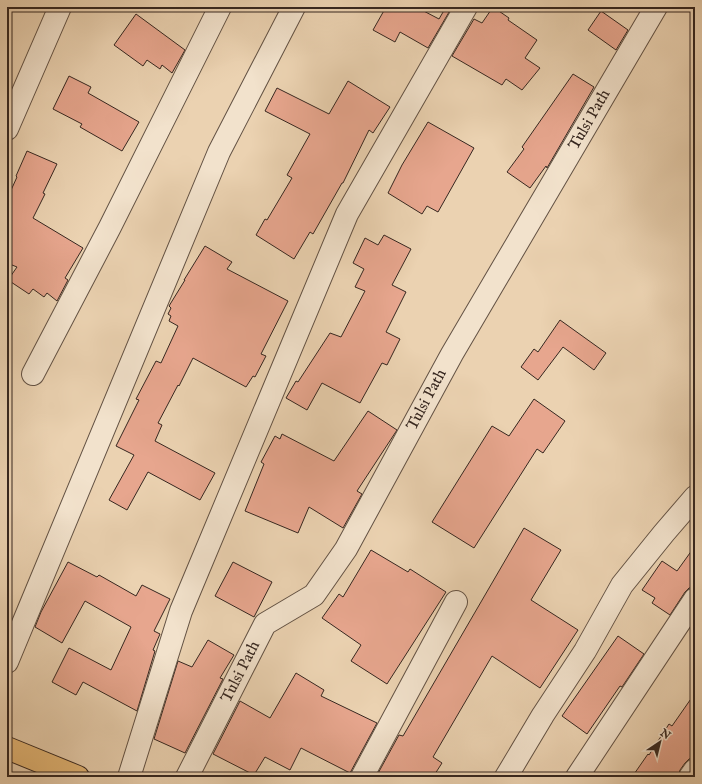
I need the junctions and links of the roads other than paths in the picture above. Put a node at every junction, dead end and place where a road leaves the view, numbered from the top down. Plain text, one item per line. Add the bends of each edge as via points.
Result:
1 (60, 7) edge
2 (220, 7) edge
3 (294, 7) edge
4 (466, 7) edge
5 (656, 7) edge
6 (7, 129) edge
7 (33, 374) dead end
8 (695, 497) edge
9 (695, 599) edge
10 (456, 602) dead end
11 (7, 662) edge
12 (8, 753) edge
13 (695, 770) edge
14 (78, 777) edge
15 (129, 777) edge
16 (187, 777) edge
17 (362, 777) edge
18 (506, 777) edge
19 (577, 777) edge
20 (690, 777) edge

1 - 6 street
2 - 7 street
3 - 11 street via 219,152
4 - 15 street via 347,214 181,611
5 - 16 street, Tulsi Path via 452,354 346,549 314,595 265,624
8 - 18 street via 622,586 586,650
9 - 19 street
10 - 17 street
12 - 14 highway
13 - 20 street

